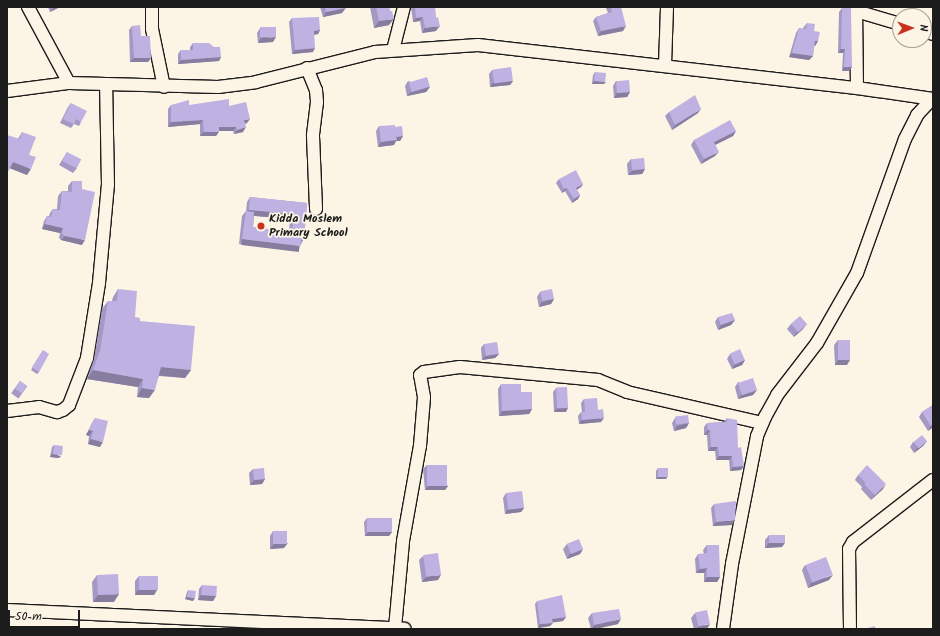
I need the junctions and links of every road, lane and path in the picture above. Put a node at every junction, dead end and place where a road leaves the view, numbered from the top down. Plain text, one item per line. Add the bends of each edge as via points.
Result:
1 (28, 7) edge
2 (152, 7) edge
3 (404, 7) edge
4 (667, 7) edge
5 (856, 9) edge
6 (892, 21) edge
7 (393, 50) junction
8 (665, 65) junction
9 (307, 68) junction
10 (69, 83) junction
11 (106, 84) junction
12 (164, 87) junction
13 (857, 88) junction
14 (7, 91) edge
15 (932, 99) edge
16 (316, 209) dead end
17 (7, 412) edge
18 (762, 423) junction
19 (933, 480) edge
20 (8, 610) dead end
21 (256, 625) edge
22 (400, 628) edge
23 (723, 629) edge
24 (850, 629) edge

1 - 10 street
2 - 12 street via 152,28
3 - 7 street
4 - 8 street
5 - 6 street
5 - 13 street
7 - 8 street via 478,45
7 - 9 street
8 - 13 street
9 - 12 street via 256,82 218,87
9 - 16 street via 316,90 317,102 313,136
10 - 11 street
10 - 14 street
11 - 12 street
11 - 17 street via 108,185 99,283 87,358 69,405 63,410 57,412 39,407
13 - 15 street
15 - 18 street via 917,115 905,139 857,274 817,343 777,395
18 - 22 street via 628,392 598,380 460,367 424,372 420,375 424,397 420,446 403,541
18 - 23 street via 757,436 732,564
19 - 24 street via 853,542 849,549
20 - 21 street
21 - 22 street

